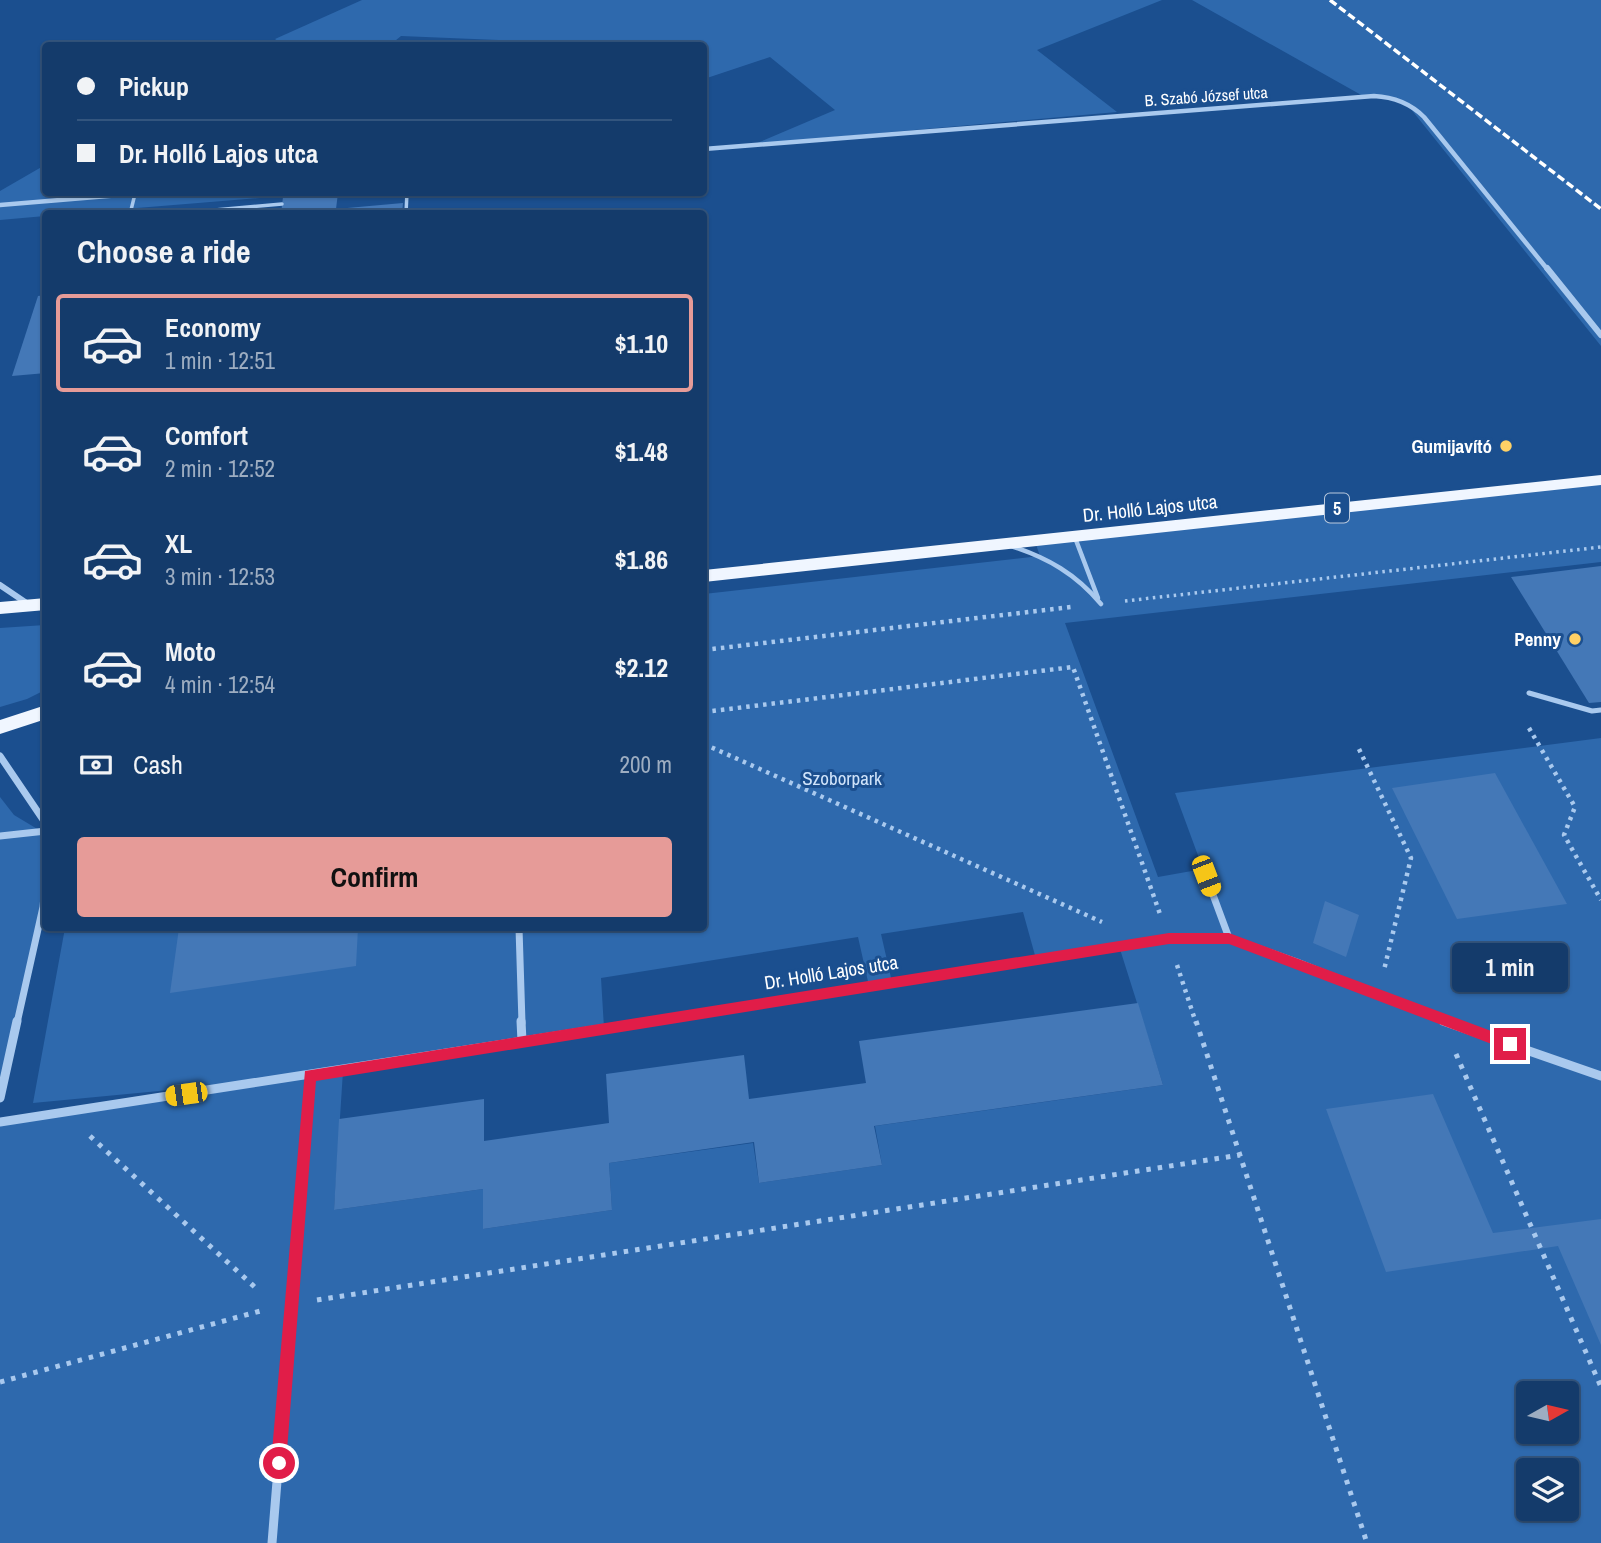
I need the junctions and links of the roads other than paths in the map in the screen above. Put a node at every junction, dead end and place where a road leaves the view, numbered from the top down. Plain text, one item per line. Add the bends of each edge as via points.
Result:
1 (707, 149) edge
2 (110, 196) edge
3 (282, 204) dead end
4 (0, 205) edge
5 (215, 210) edge
6 (1601, 335) edge
7 (1601, 480) edge
8 (1074, 535) junction
9 (1000, 543) junction
10 (707, 576) edge
11 (0, 585) edge
12 (37, 604) edge
13 (0, 608) edge
14 (1529, 693) dead end
15 (1601, 710) edge
16 (42, 713) edge
17 (0, 727) edge
18 (0, 756) edge
19 (42, 818) edge
20 (42, 831) edge
21 (0, 836) edge
22 (1206, 876) dead end
23 (42, 911) edge
24 (519, 931) edge
25 (1229, 938) junction
26 (522, 1041) junction
27 (310, 1076) junction
28 (1601, 1076) edge
29 (0, 1098) edge
30 (0, 1122) edge
31 (272, 1543) edge

1 - 6 street, B. Szabó József utca via 1202,108 1395,98 1424,117
2 - 4 street
3 - 5 lane
7 - 8 main road, Dr. Holló Lajos utca / 5
8 - 9 main road, Dr. Holló Lajos utca / 5
8 - 9 lane via 1101,604 1065,569
9 - 10 main road, Dr. Holló Lajos utca / 5
11 - 12 street
12 - 13 main road
14 - 15 lane via 1592,712
16 - 17 main road
18 - 19 street
20 - 21 street
22 - 25 street
23 - 29 street
24 - 26 street
25 - 26 street, Dr. Holló Lajos utca via 1146,942
25 - 28 street, Dr. Holló Lajos utca via 1442,1021
26 - 27 street, Dr. Holló Lajos utca
27 - 30 street, Dr. Holló Lajos utca
27 - 31 street

